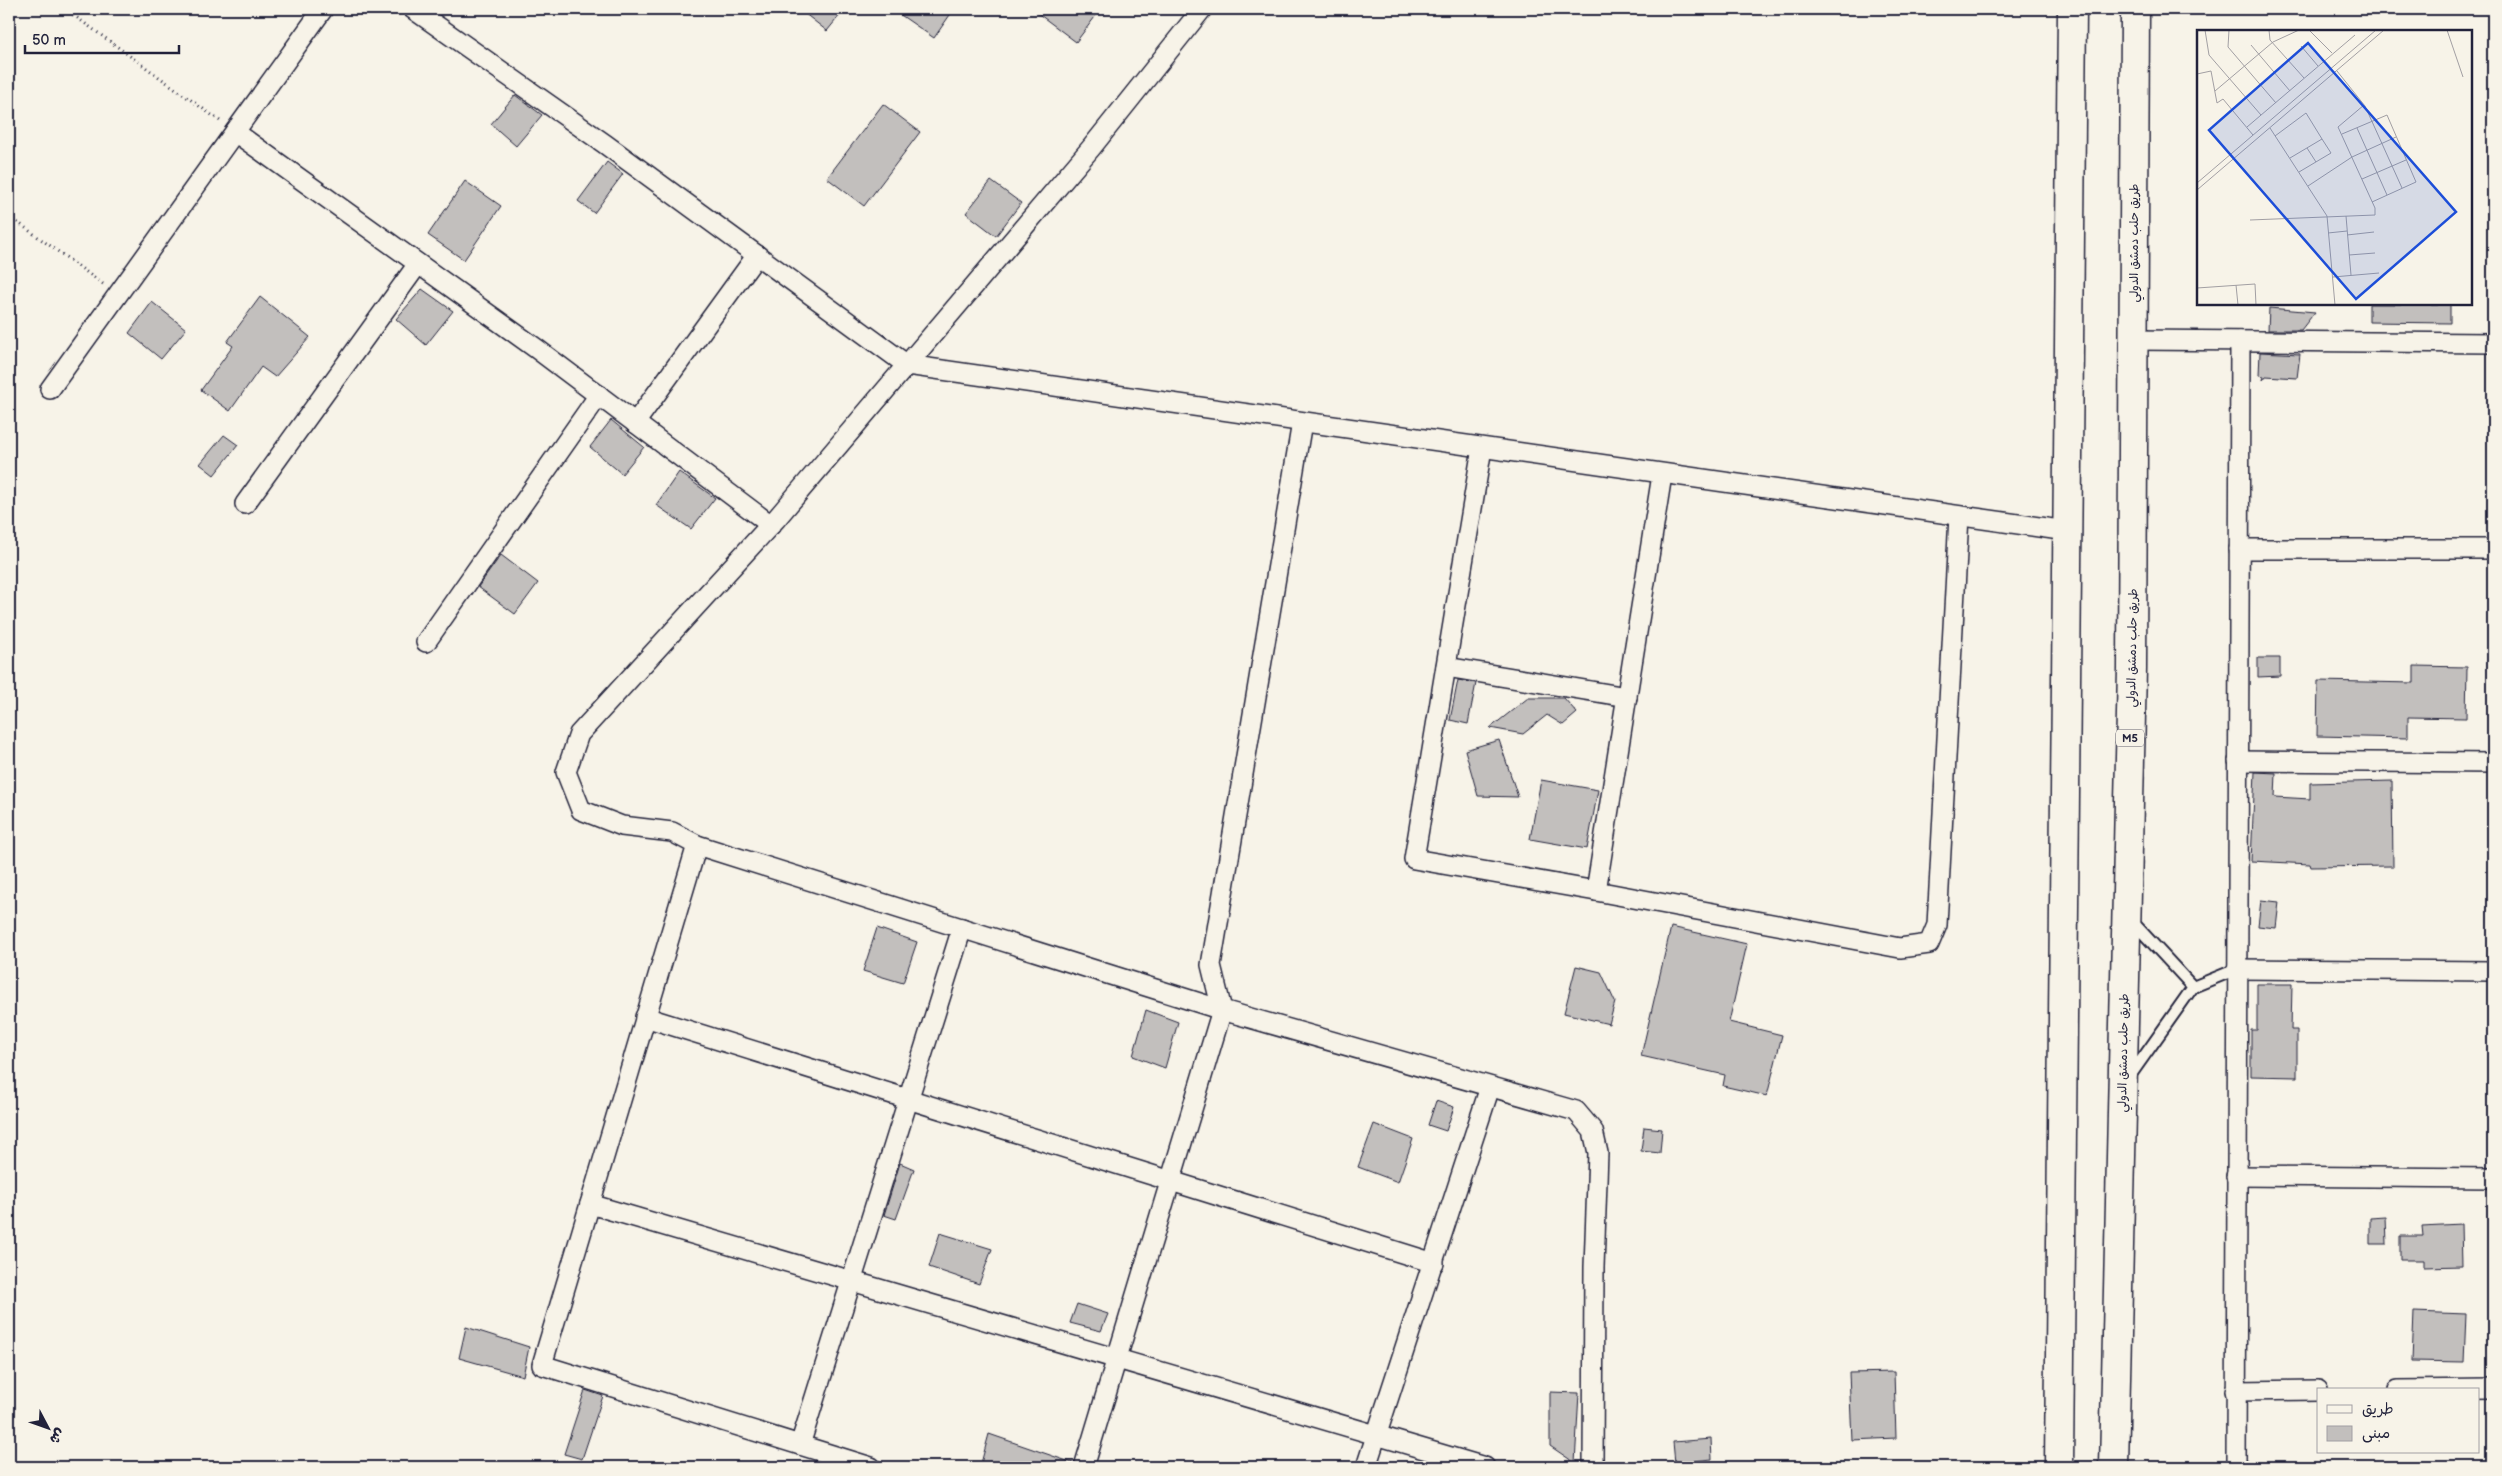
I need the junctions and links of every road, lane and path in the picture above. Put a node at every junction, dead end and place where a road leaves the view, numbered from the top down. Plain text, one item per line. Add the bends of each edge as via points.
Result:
1 (65, 9) edge
2 (323, 9) edge
3 (413, 9) edge
4 (1202, 9) edge
5 (2072, 9) edge
6 (2135, 9) edge
7 (235, 132) junction
8 (9, 216) edge
9 (757, 255) junction
10 (418, 264) junction
11 (118, 294) junction
12 (2134, 340) junction
13 (2240, 341) junction
14 (2493, 343) edge
15 (907, 366) junction
16 (50, 389) dead end
17 (599, 396) junction
18 (1302, 422) junction
19 (635, 423) junction
20 (1482, 448) junction
21 (1662, 475) junction
22 (245, 504) dead end
23 (1959, 516) junction
24 (771, 525) junction
25 (2067, 531) junction
26 (2239, 549) junction
27 (2493, 549) edge
28 (426, 642) dead end
29 (1446, 667) junction
30 (1627, 697) junction
31 (2238, 761) junction
32 (2493, 763) edge
33 (696, 844) junction
34 (1596, 891) junction
35 (2126, 914) junction
36 (962, 928) junction
37 (2237, 969) junction
38 (2493, 972) edge
39 (2193, 987) junction
40 (1222, 1010) junction
41 (645, 1017) junction
42 (1490, 1086) junction
43 (2122, 1087) junction
44 (908, 1099) junction
45 (2236, 1176) junction
46 (2493, 1178) edge
47 (1171, 1181) junction
48 (590, 1204) junction
49 (1434, 1263) junction
50 (852, 1280) junction
51 (1117, 1358) junction
52 (2480, 1389) edge
53 (2493, 1389) edge
54 (2317, 1390) edge
55 (2235, 1391) junction
56 (1377, 1435) junction
57 (800, 1445) junction
58 (871, 1467) edge
59 (1084, 1467) edge
60 (1366, 1467) edge
61 (1485, 1467) edge
62 (1593, 1467) edge
63 (2059, 1467) edge
64 (2114, 1467) edge
65 (2236, 1467) edge

1 - 7 path
2 - 7 street
3 - 9 street
4 - 15 street via 1091,148
5 - 25 highway
6 - 12 highway, طريق حلب دمشق الدولي / M5
7 - 10 street
7 - 11 street
8 - 11 path
9 - 15 street
9 - 19 street
10 - 17 street
10 - 22 street
11 - 16 street
12 - 13 street
12 - 35 highway, طريق حلب دمشق الدولي / M5 via 2132,669
13 - 14 street
13 - 26 street
15 - 18 street
15 - 24 street
17 - 19 street
17 - 28 street
18 - 20 street
18 - 40 street via 1211,965
19 - 24 street
20 - 21 street
20 - 29 street
21 - 23 street
21 - 30 street
23 - 25 street
23 - 34 street via 1937,925 1928,944 1900,948
24 - 33 street via 579,734 566,772 581,810 622,826 672,832
25 - 63 highway
26 - 27 street
26 - 31 street
29 - 30 street
29 - 34 street via 1414,859
30 - 34 street
31 - 32 street
31 - 37 street
33 - 36 street
33 - 41 street
35 - 39 lane
35 - 43 highway, طريق حلب دمشق الدولي / M5
36 - 40 street
36 - 44 street
37 - 38 street
37 - 39 lane
37 - 45 street
39 - 43 lane
40 - 42 street
40 - 47 street
41 - 44 street
41 - 48 street
42 - 49 street
42 - 62 street via 1576,1111 1593,1131 1598,1153
43 - 64 highway, طريق حلب دمشق الدولي / M5
44 - 47 street
44 - 50 street
45 - 46 street
45 - 55 street
47 - 49 street
47 - 51 street
48 - 50 street
48 - 57 street via 542,1365
49 - 56 street
50 - 51 street
50 - 57 street
51 - 56 street
51 - 59 street
52 - 53 street
54 - 55 street
55 - 65 street
56 - 60 street
56 - 61 street
57 - 58 street

